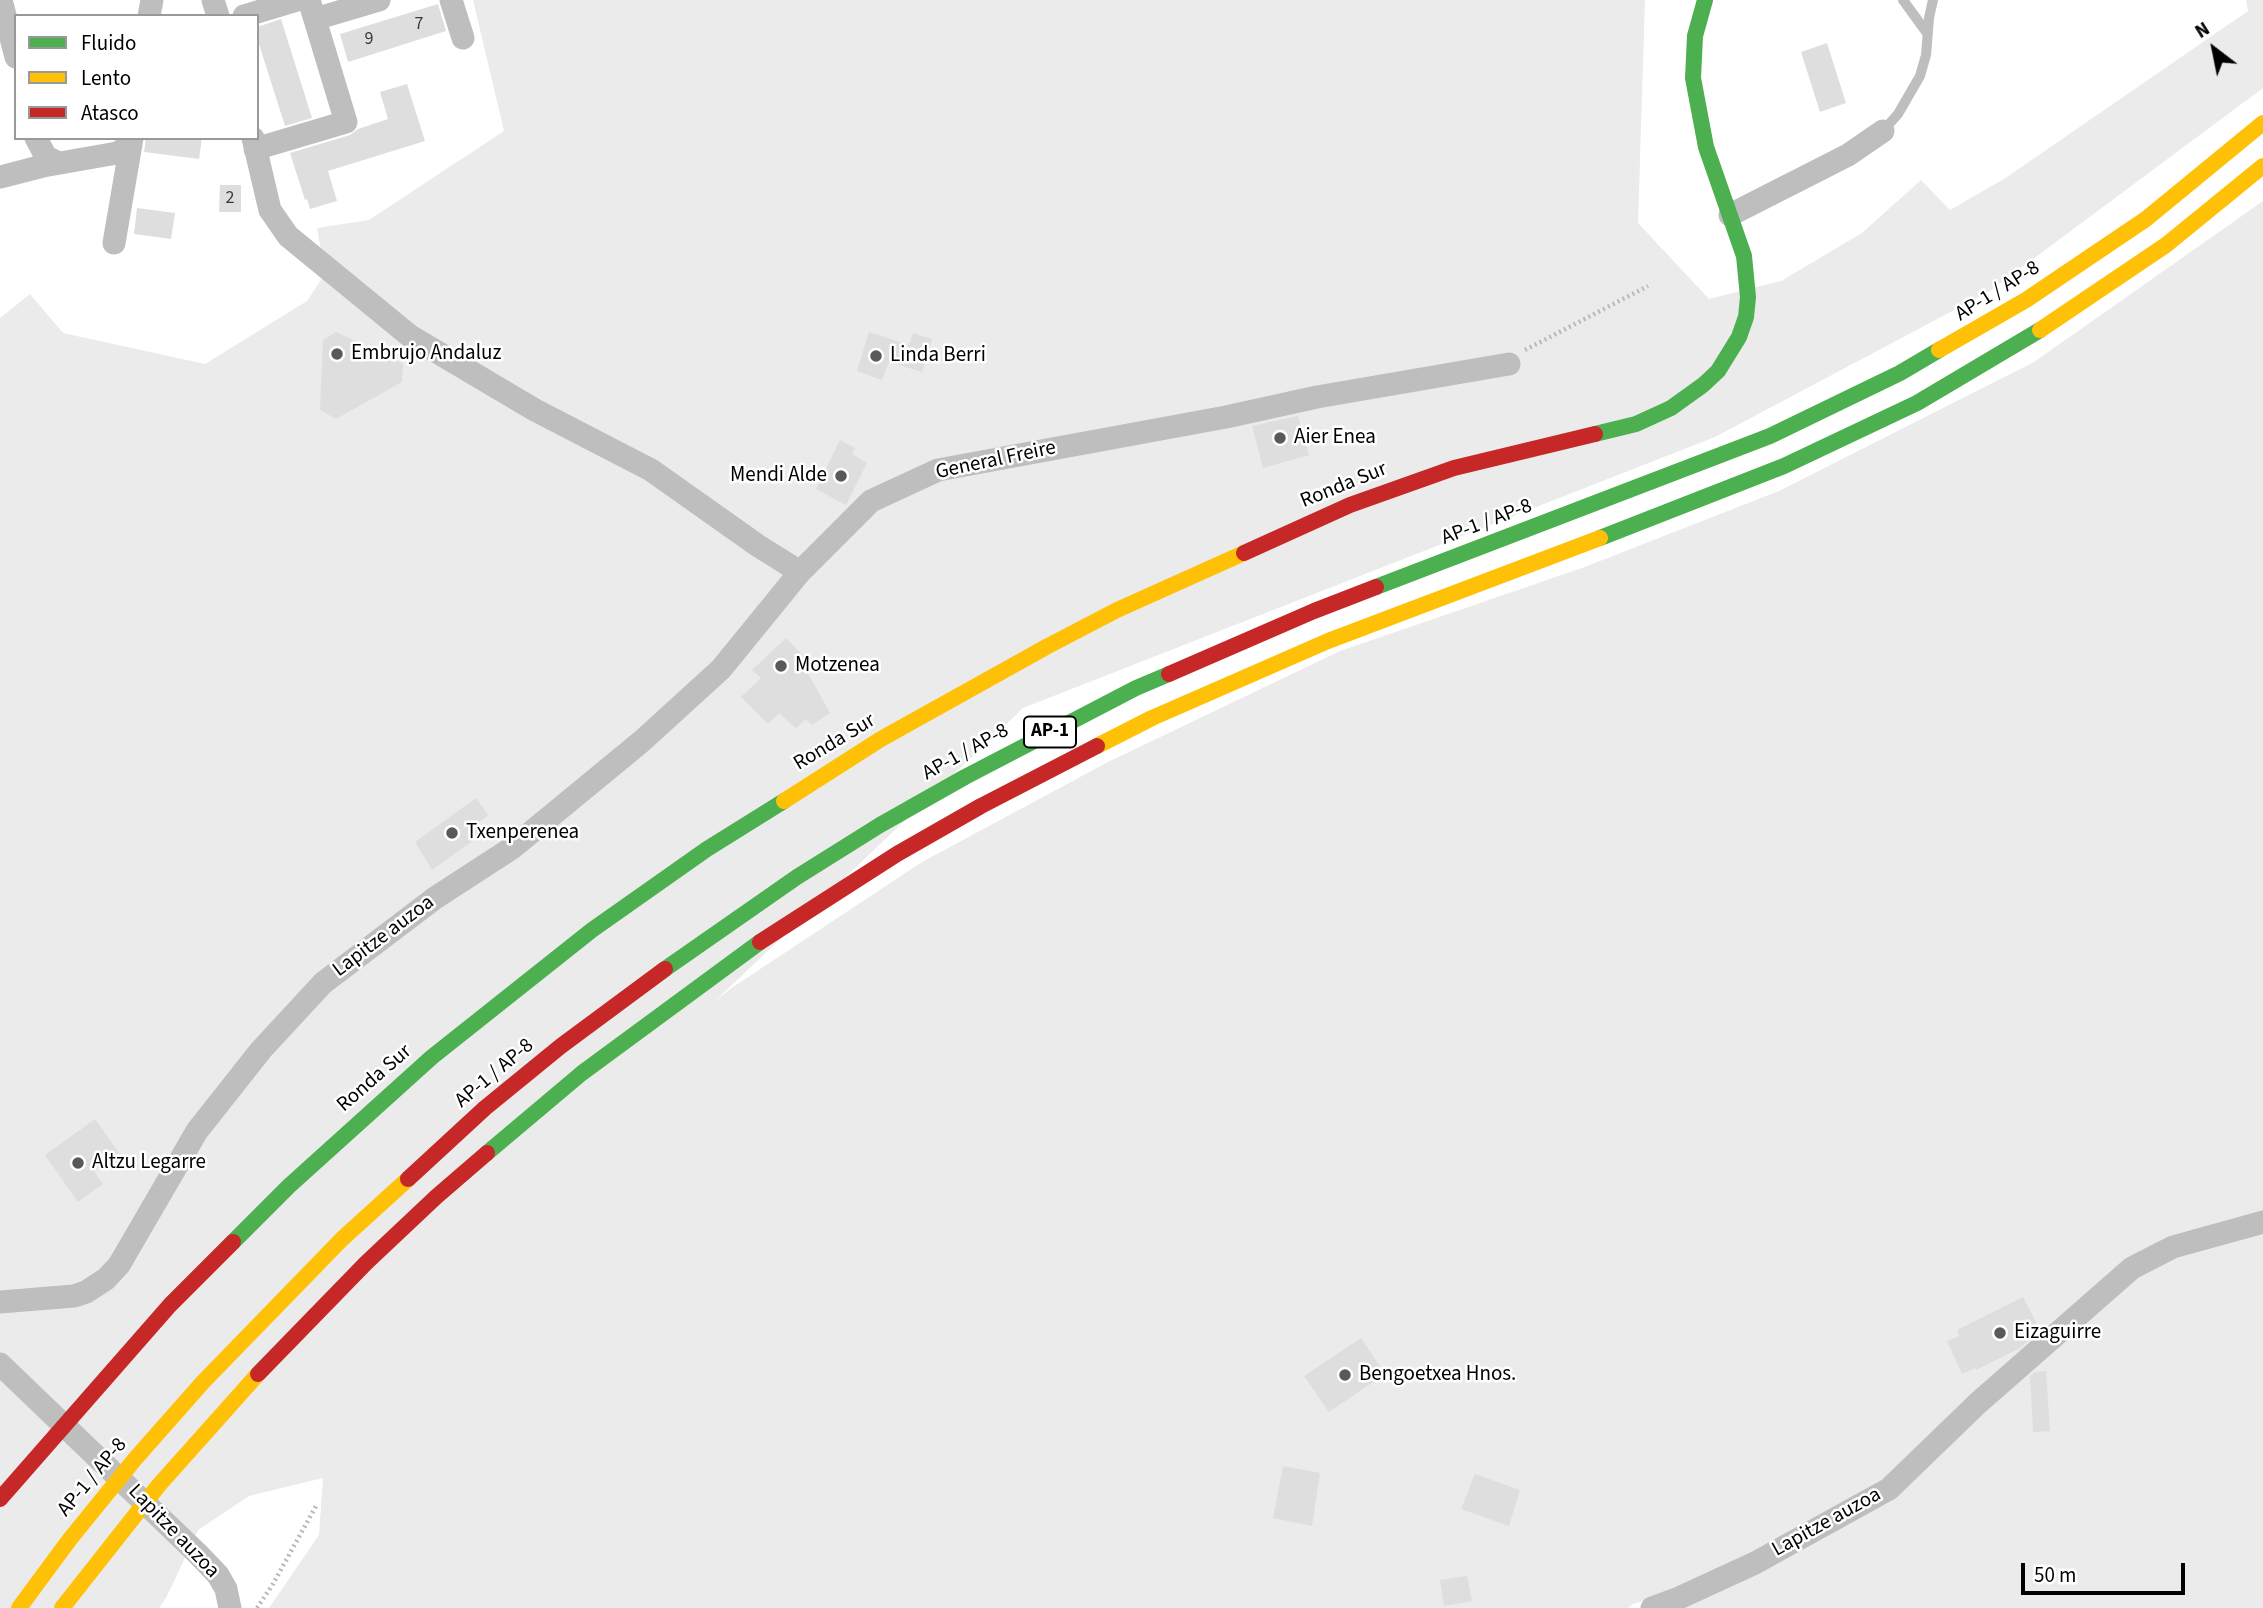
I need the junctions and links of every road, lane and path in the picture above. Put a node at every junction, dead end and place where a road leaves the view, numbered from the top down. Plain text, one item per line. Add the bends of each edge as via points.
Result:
1 (296, 0) edge
2 (379, 0) edge
3 (451, 0) edge
4 (1705, 0) edge
5 (1903, 0) edge
6 (1933, 0) edge
7 (1, 4) edge
8 (312, 10) edge
9 (250, 14) edge
10 (1927, 33) junction
11 (463, 38) dead end
12 (14, 50) edge
13 (2263, 123) edge
14 (1884, 131) joint
15 (37, 140) edge
16 (131, 141) edge
17 (254, 143) edge
18 (51, 165) junction
19 (2263, 166) edge
20 (0, 177) edge
21 (1730, 215) junction
22 (114, 243) dead end
23 (1648, 286) dead end
24 (1508, 364) joint
25 (800, 572) junction
26 (2263, 1222) edge
27 (0, 1301) edge
28 (0, 1364) edge
29 (0, 1499) edge
30 (316, 1506) dead end
31 (19, 1608) edge
32 (62, 1608) edge
33 (230, 1608) edge
34 (257, 1608) edge
35 (1652, 1608) edge

1 - 9 street
2 - 8 street
3 - 11 street
4 - 21 main road, Ronda Sur via 1695,36 1693,78 1706,147
5 - 10 lane
6 - 10 lane
7 - 12 street
8 - 17 street via 346,122
10 - 14 lane via 1920,76
13 - 31 main road, AP-1 / AP-8 / AP-1 via 2175,197 2087,261 1900,373 1770,436 1314,611 1136,688 965,777 797,877 561,1046 475,1117 342,1239 135,1459
14 - 21 street via 1848,155
15 - 18 street
16 - 18 street via 117,153
16 - 22 street
17 - 25 street via 270,210 288,236 410,336 535,410 651,470
18 - 20 street
19 - 32 main road, AP-1 via 2106,288 1917,402 1694,503 1405,611 1202,695 981,806 736,958 582,1073 406,1225 225,1409
21 - 29 main road, Ronda Sur via 1744,256 1746,317 1718,371 1688,397 1636,424 1454,468 1299,526 1048,646 881,739 750,821 592,930 369,1112 170,1305
23 - 24 path via 1529,347
24 - 25 street, General Freire via 938,470 871,501
25 - 27 street, Lapitze auzoa via 722,669 642,741 512,848 435,898 323,984 261,1050 197,1131 119,1265 106,1279 74,1296
26 - 35 street, Lapitze auzoa via 2173,1247 2132,1268 1978,1403 1889,1489 1755,1563
28 - 33 street, Lapitze auzoa via 218,1575
30 - 34 path

